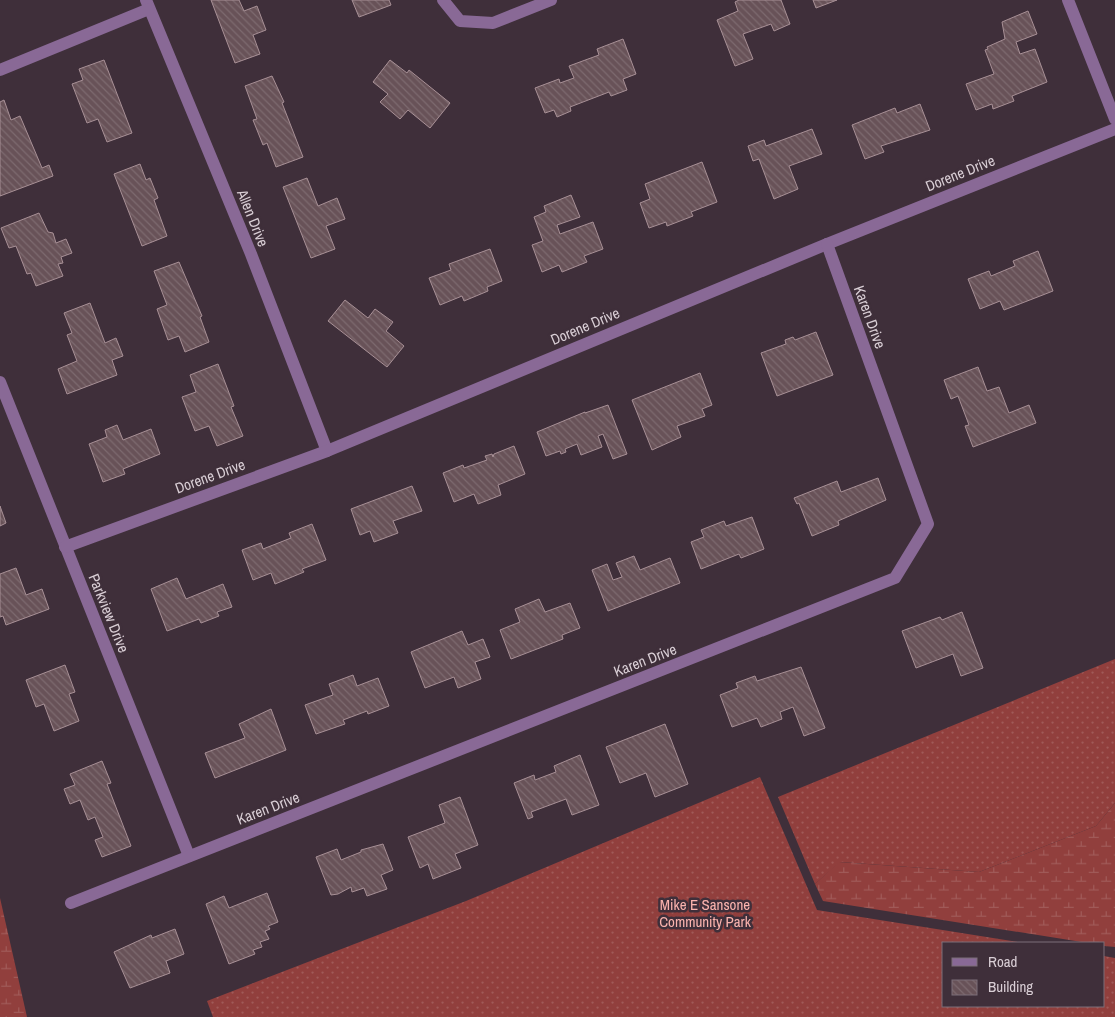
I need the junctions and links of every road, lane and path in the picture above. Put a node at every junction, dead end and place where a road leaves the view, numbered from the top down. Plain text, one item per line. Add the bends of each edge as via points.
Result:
1 (443, 0) edge
2 (551, 0) edge
3 (1068, 0) edge
4 (148, 5) edge
5 (0, 70) edge
6 (1115, 119) edge
7 (1115, 129) edge
8 (827, 244) junction
9 (0, 382) edge
10 (327, 451) junction
11 (65, 547) junction
12 (189, 856) junction
13 (71, 903) dead end

1 - 2 street via 460,20 492,23
3 - 6 street
4 - 5 street
4 - 10 street, Allen Drive via 251,254
7 - 8 street, Dorene Drive
8 - 10 street, Dorene Drive
8 - 12 street, Karen Drive via 928,524 894,578
9 - 11 street, Parkview Drive
10 - 11 street, Dorene Drive
11 - 12 street, Parkview Drive
12 - 13 street, Karen Drive

